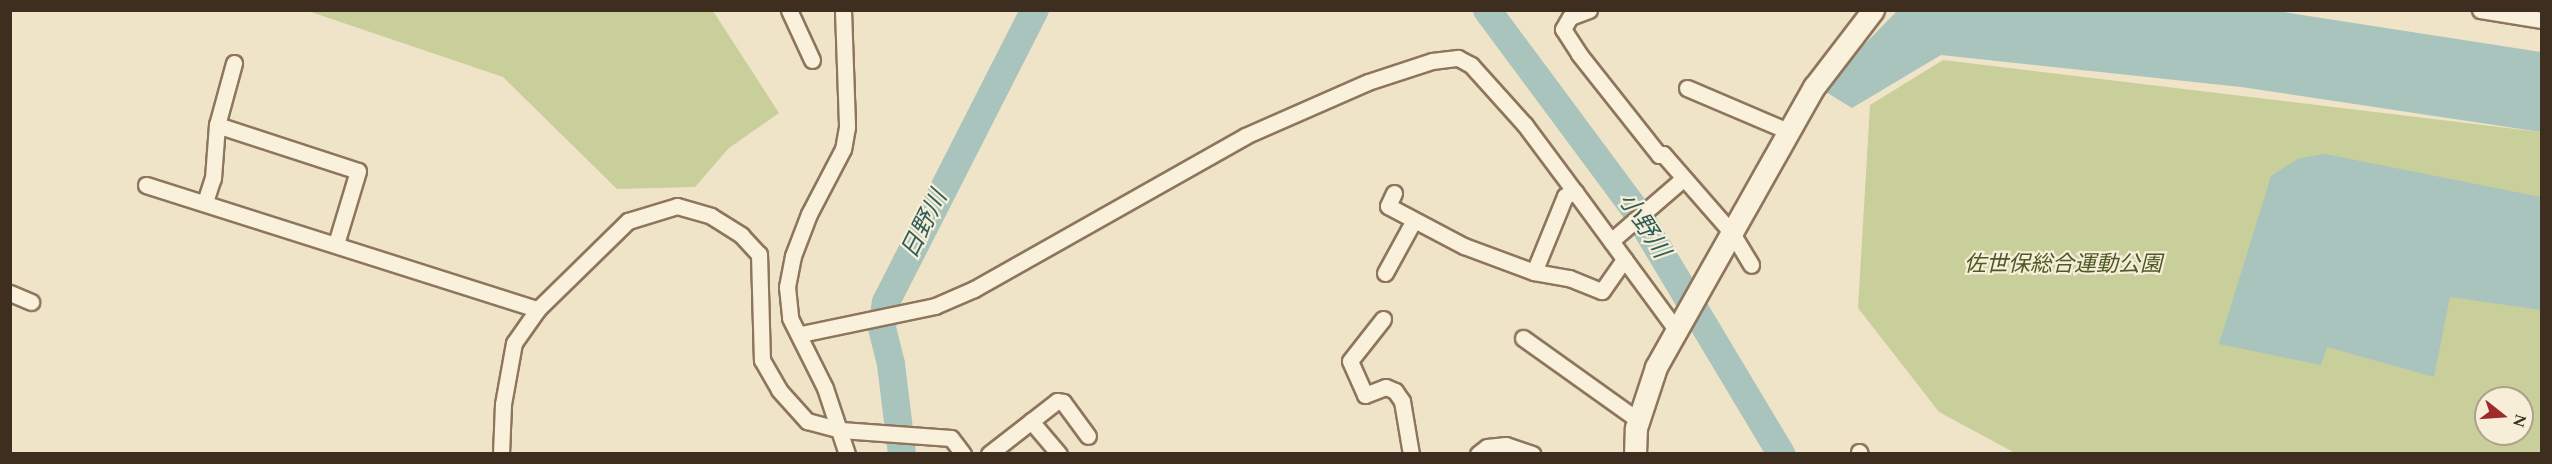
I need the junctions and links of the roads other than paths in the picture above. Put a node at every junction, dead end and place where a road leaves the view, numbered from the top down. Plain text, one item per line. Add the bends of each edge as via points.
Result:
1 (789, 10) edge
2 (843, 10) edge
3 (1589, 10) edge
4 (1873, 10) edge
5 (2480, 10) edge
6 (2541, 20) edge
7 (812, 60) dead end
8 (234, 63) dead end
9 (1687, 88) dead end
10 (217, 125) junction
11 (1788, 131) junction
12 (1684, 179) junction
13 (146, 185) dead end
14 (1575, 192) junction
15 (1394, 193) dead end
16 (205, 202) junction
17 (1414, 220) junction
18 (1730, 237) junction
19 (1611, 240) junction
20 (336, 244) junction
21 (1624, 260) junction
22 (1751, 265) dead end
23 (1534, 272) junction
24 (1385, 273) dead end
25 (10, 293) edge
26 (31, 302) dead end
27 (538, 309) junction
28 (1383, 319) dead end
29 (1680, 327) junction
30 (801, 334) junction
31 (1523, 338) dead end
32 (1638, 420) junction
33 (1031, 421) junction
34 (849, 430) junction
35 (1088, 436) dead end
36 (501, 453) edge
37 (847, 453) edge
38 (963, 453) edge
39 (989, 453) edge
40 (1059, 453) edge
41 (1411, 453) edge
42 (1478, 453) edge
43 (1532, 453) edge
44 (1635, 453) edge

1 - 7 street
2 - 30 street via 847,127 843,148 809,214 793,256 787,287 790,318
3 - 12 street via 1570,17 1563,29 1659,155 1663,154
4 - 11 street via 1814,87
5 - 6 street
8 - 10 street
9 - 11 street
10 - 16 street via 213,178
10 - 20 street via 358,171
11 - 18 street
12 - 18 street
12 - 19 street
13 - 16 street
14 - 19 street
14 - 23 street via 1565,196
14 - 30 street via 1525,125 1471,65 1458,58 1432,61 1368,82 1245,136 974,289 935,306
15 - 17 street via 1388,206
16 - 20 street
17 - 23 street via 1464,246
17 - 24 street
18 - 22 street
18 - 29 street
19 - 21 street
20 - 27 street
21 - 23 street via 1602,291 1569,278
21 - 29 street
25 - 26 street
27 - 34 street via 628,221 677,206 711,216 741,235 759,254 762,360 779,390 807,421
27 - 36 street via 514,343 503,404
28 - 41 street via 1350,361 1365,395 1386,387 1398,396
29 - 32 street via 1656,367
30 - 34 street
31 - 32 street
32 - 44 street
33 - 35 street via 1057,401 1063,402
33 - 39 street
33 - 40 street
34 - 37 street
34 - 38 street via 951,438
42 - 43 street via 1487,447 1506,446

